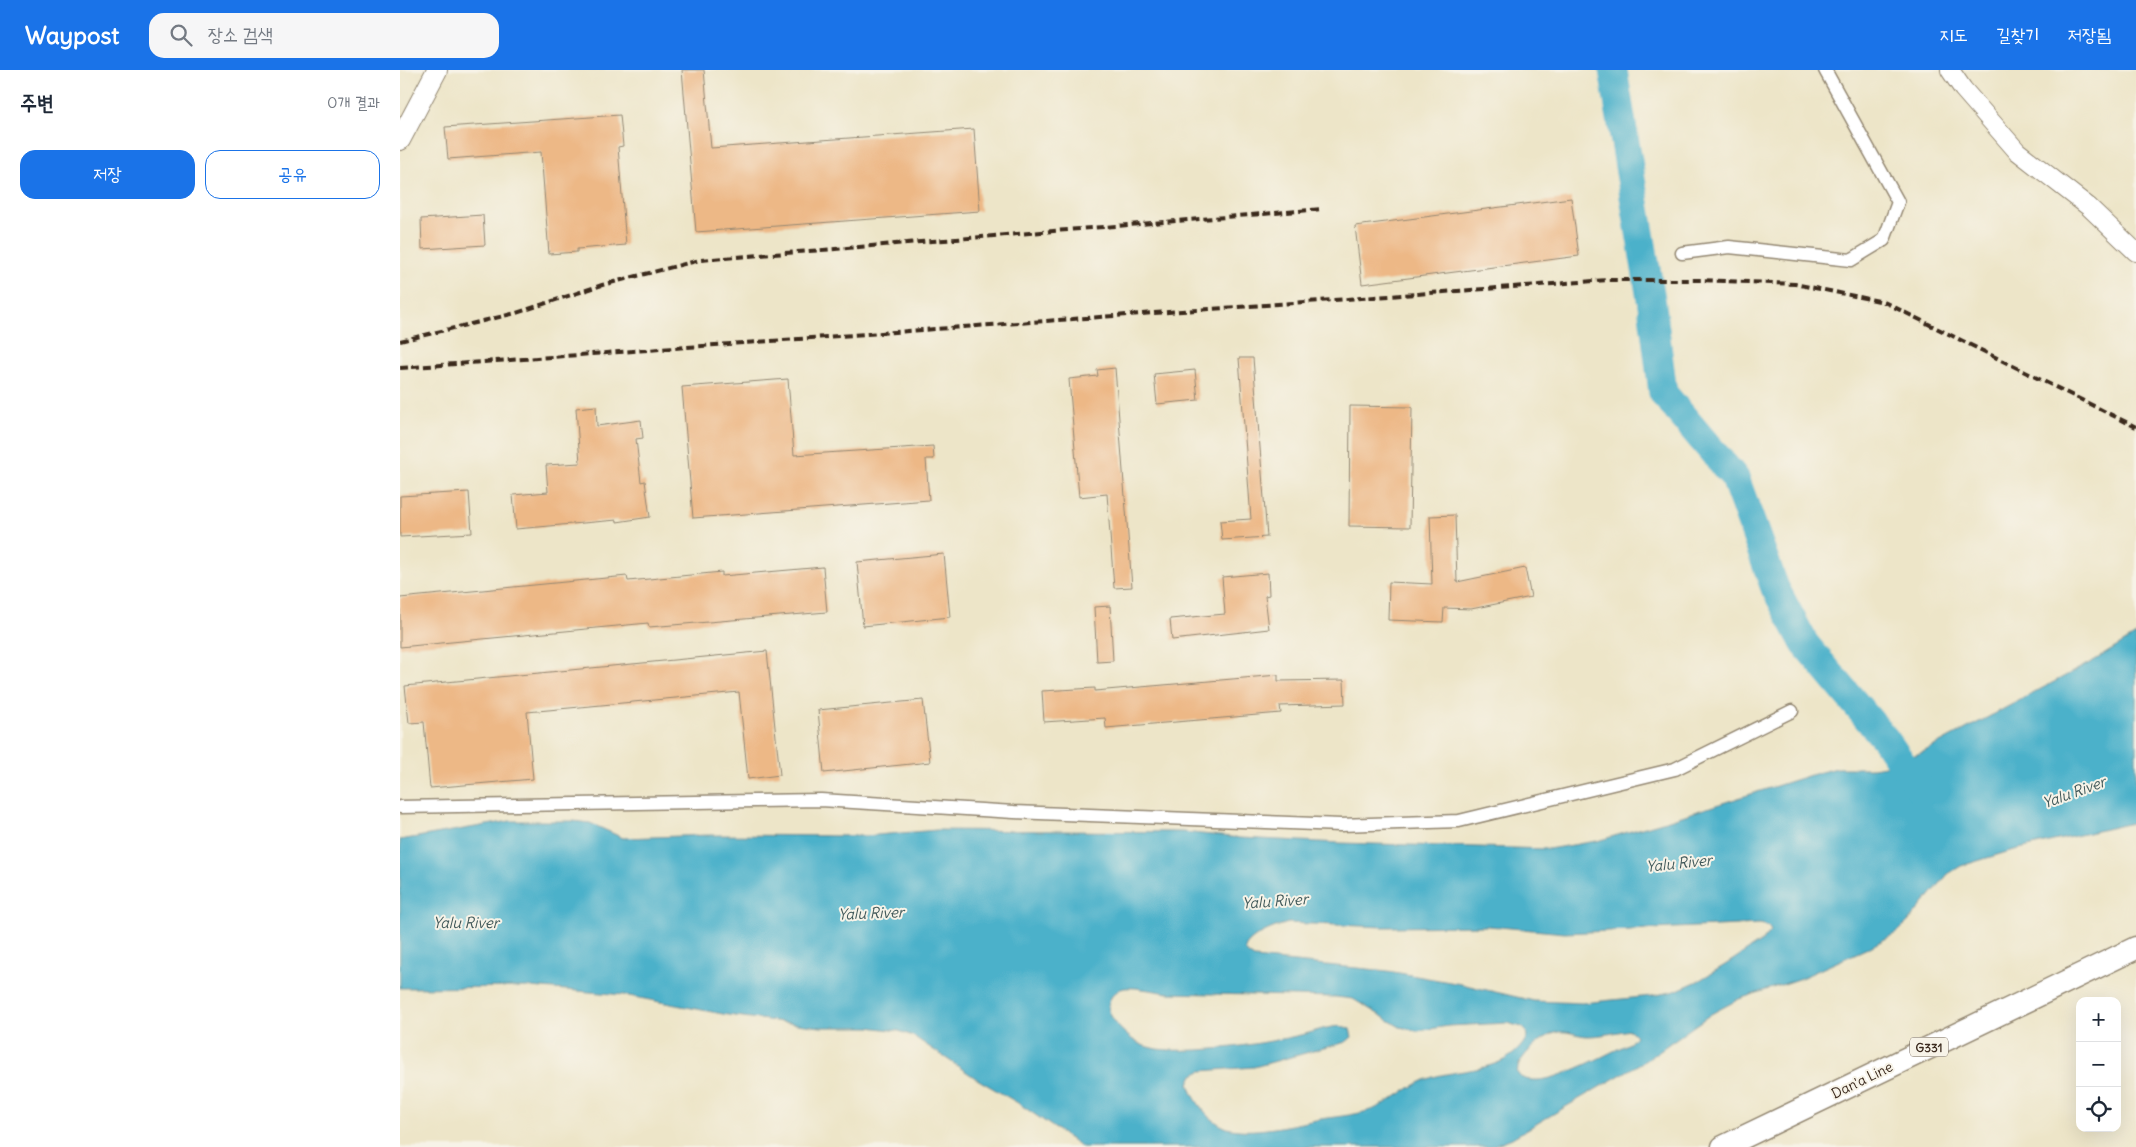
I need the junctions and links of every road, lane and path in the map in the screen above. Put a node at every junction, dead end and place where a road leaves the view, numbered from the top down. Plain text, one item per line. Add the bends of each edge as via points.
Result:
1 (437, 70) edge
2 (1825, 70) edge
3 (1950, 70) edge
4 (400, 140) edge
5 (2136, 252) edge
6 (1682, 253) dead end
7 (1792, 711) dead end
8 (400, 807) edge
9 (2136, 948) edge
10 (1723, 1147) edge

1 - 4 main road
2 - 6 street via 1898,202 1884,240 1851,260 1729,247
3 - 5 main road via 2017,151 2089,208
7 - 8 street via 1675,769 1459,821 1340,825 1014,812 821,800
9 - 10 highway, Dan'a Line / G331

